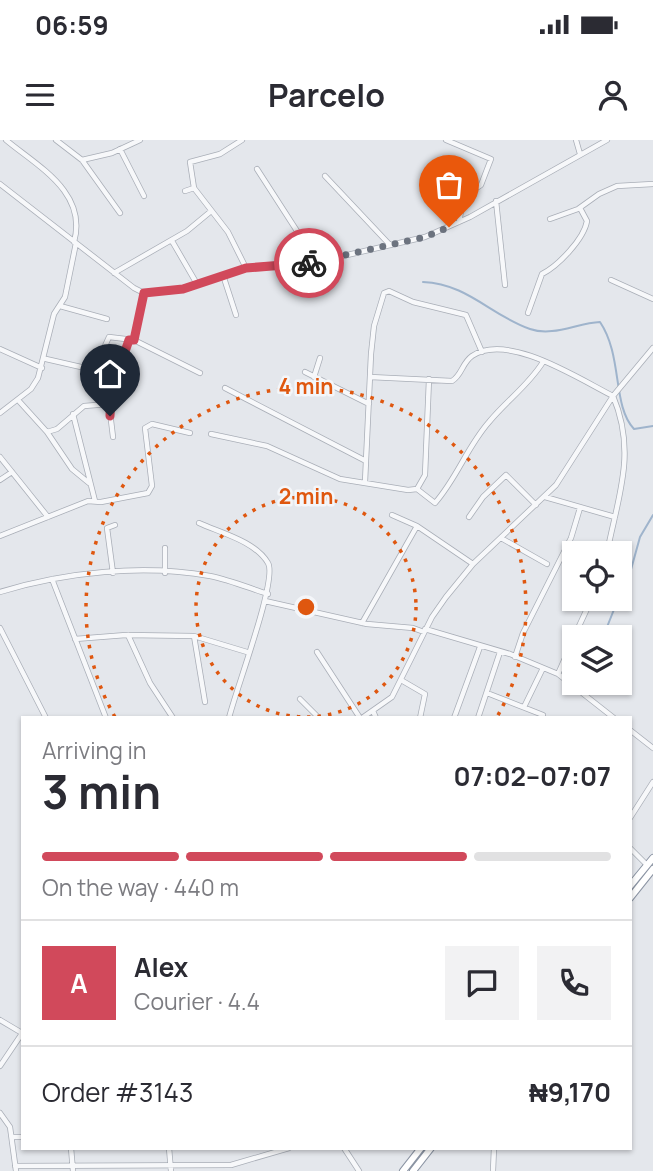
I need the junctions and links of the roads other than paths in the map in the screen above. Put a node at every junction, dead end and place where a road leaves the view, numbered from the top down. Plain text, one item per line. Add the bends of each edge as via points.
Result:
1 (6, 140) edge
2 (140, 140) edge
3 (242, 140) edge
4 (446, 140) edge
5 (576, 140) edge
6 (607, 140) edge
7 (61, 141) edge
8 (120, 149) junction
9 (580, 154) junction
10 (82, 160) junction
11 (257, 169) dead end
12 (325, 176) dead end
13 (0, 184) edge
14 (653, 184) edge
15 (194, 188) junction
16 (184, 191) dead end
17 (144, 196) dead end
18 (496, 201) junction
19 (580, 208) junction
20 (210, 212) junction
21 (120, 213) dead end
22 (550, 219) dead end
23 (460, 222) junction
24 (172, 241) junction
25 (75, 242) junction
26 (390, 245) junction
27 (317, 262) junction
28 (246, 268) junction
29 (114, 273) junction
30 (223, 275) junction
31 (611, 280) dead end
32 (197, 284) junction
33 (505, 285) dead end
34 (144, 293) junction
35 (653, 299) edge
36 (60, 306) junction
37 (528, 313) dead end
38 (236, 315) dead end
39 (107, 318) dead end
40 (131, 340) junction
41 (653, 348) edge
42 (0, 349) edge
43 (482, 352) junction
44 (320, 358) dead end
45 (46, 359) junction
46 (543, 362) junction
47 (42, 368) junction
48 (305, 372) dead end
49 (200, 373) dead end
50 (314, 377) junction
51 (370, 377) junction
52 (429, 379) junction
53 (225, 388) dead end
54 (613, 396) junction
55 (18, 400) junction
56 (109, 404) junction
57 (369, 404) junction
58 (0, 413) edge
59 (73, 414) junction
60 (47, 432) junction
61 (190, 433) dead end
62 (211, 434) dead end
63 (113, 437) dead end
64 (0, 457) edge
65 (364, 460) junction
66 (12, 472) junction
67 (0, 480) edge
68 (365, 482) junction
69 (90, 484) junction
70 (419, 489) junction
71 (544, 497) junction
72 (95, 501) junction
73 (536, 505) junction
74 (580, 508) junction
75 (393, 515) dead end
76 (48, 517) junction
77 (469, 517) dead end
78 (614, 517) junction
79 (199, 523) dead end
80 (115, 525) dead end
81 (416, 526) junction
82 (0, 536) edge
83 (501, 538) junction
84 (609, 541) edge
85 (165, 548) dead end
86 (473, 564) junction
87 (547, 564) dead end
88 (113, 573) junction
89 (165, 573) junction
90 (52, 579) junction
91 (0, 592) edge
92 (268, 594) junction
93 (265, 601) junction
94 (362, 623) junction
95 (0, 628) edge
96 (425, 631) junction
97 (128, 635) junction
98 (194, 636) junction
99 (75, 639) junction
100 (480, 647) junction
101 (247, 652) junction
102 (317, 652) dead end
103 (500, 652) junction
104 (515, 657) junction
105 (562, 665) edge
106 (543, 667) junction
107 (558, 674) junction
108 (401, 680) junction
109 (488, 693) junction
110 (300, 699) dead end
111 (205, 702) dead end
112 (524, 707) junction
113 (373, 711) junction
114 (543, 715) dead end
115 (45, 716) edge
116 (105, 716) edge
117 (172, 716) edge
118 (230, 716) edge
119 (316, 716) edge
120 (360, 716) edge
121 (364, 716) edge
122 (375, 716) edge
123 (420, 716) edge
124 (455, 716) edge
125 (479, 716) edge
126 (611, 716) edge
127 (632, 732) edge
128 (653, 748) edge
129 (653, 782) edge
130 (632, 815) edge
131 (632, 850) edge
132 (653, 858) edge
133 (650, 867) edge
134 (632, 884) edge
135 (632, 895) edge
136 (0, 1020) edge
137 (21, 1034) edge
138 (21, 1036) edge
139 (0, 1066) edge
140 (0, 1113) edge
141 (12, 1137) junction
142 (21, 1137) edge
143 (71, 1150) edge
144 (169, 1150) edge
145 (282, 1150) edge
146 (345, 1150) edge
147 (419, 1150) edge
148 (429, 1150) edge
149 (494, 1150) edge
150 (16, 1168) edge
151 (170, 1168) edge
152 (73, 1169) edge
153 (118, 1169) edge
154 (359, 1171) edge
155 (403, 1171) edge
156 (413, 1171) edge
157 (495, 1171) edge

1 - 25 street via 66,191 77,222
2 - 8 street
3 - 15 street via 220,154 190,162
4 - 23 street via 491,159 481,185 464,196
5 - 9 street
6 - 9 street
7 - 10 street
8 - 10 street
8 - 17 street
9 - 18 street
10 - 21 street
11 - 27 street
12 - 26 street
13 - 25 street
14 - 19 street via 617,186
15 - 16 street
15 - 20 street
18 - 23 street
18 - 33 street
19 - 22 street
19 - 37 street via 586,229 557,264 542,274
20 - 24 street
20 - 28 street via 228,232
23 - 26 street
24 - 29 street
24 - 32 street
25 - 29 street
25 - 36 street
26 - 27 street
27 - 28 street
28 - 30 street
29 - 34 street
30 - 32 street
30 - 38 street
31 - 35 street
32 - 34 street
34 - 40 street
36 - 39 street
36 - 45 street via 54,314
40 - 45 street via 109,337 94,370
40 - 49 street
40 - 56 street
41 - 54 street
42 - 47 street
43 - 46 street via 520,351
43 - 51 street via 466,315 389,292 382,298 374,326
43 - 52 street via 466,361 452,382
44 - 50 street
45 - 47 street
46 - 54 street
46 - 70 street via 526,387 469,447 450,486 435,503
47 - 55 street via 31,389
48 - 50 street
50 - 57 street
51 - 52 street
51 - 57 street
52 - 70 street via 425,474
53 - 65 street
54 - 71 street via 565,474
54 - 78 street via 626,459
55 - 58 street
55 - 60 street
56 - 59 street via 84,406
56 - 63 street
57 - 65 street
59 - 60 street
59 - 69 street
60 - 69 street via 72,469
61 - 72 street via 148,426 151,491
62 - 68 street via 267,446 340,479
64 - 66 street
65 - 68 street
66 - 67 street
66 - 76 street
68 - 70 street
69 - 72 street
71 - 73 street
71 - 74 street
72 - 76 street
73 - 77 street via 506,475
73 - 83 street
74 - 78 street
74 - 104 street
75 - 81 street
76 - 82 street
78 - 84 street
79 - 92 street via 244,542 265,559 270,568
80 - 88 street via 107,528
81 - 86 street
81 - 94 street
83 - 86 street
83 - 87 street
85 - 89 street
86 - 96 street
88 - 89 street
88 - 90 street
89 - 92 street via 212,576
90 - 91 street
90 - 99 street
92 - 93 street
93 - 94 street
93 - 101 street
94 - 96 street
95 - 115 street
96 - 100 street
96 - 108 street
97 - 98 street
97 - 99 street
97 - 117 street
98 - 101 street
98 - 111 street
99 - 116 street
100 - 103 street
100 - 124 street
101 - 118 street
102 - 120 street
103 - 104 street
103 - 109 street
104 - 106 street
105 - 107 street
106 - 107 street
106 - 112 street
107 - 126 street
108 - 113 street via 392,697
108 - 123 street via 425,694
109 - 112 street
109 - 125 street
110 - 119 street
112 - 114 street
113 - 121 street
113 - 122 street
127 - 128 street
129 - 130 street
131 - 133 street
132 - 133 highway
133 - 134 highway
133 - 135 highway
136 - 137 street
138 - 139 street
140 - 141 street
141 - 142 street
141 - 150 street
143 - 152 street
144 - 151 street
145 - 151 street via 231,1164
146 - 154 street
147 - 155 highway
148 - 156 highway
149 - 157 street
150 - 152 street
151 - 153 street
152 - 153 street

